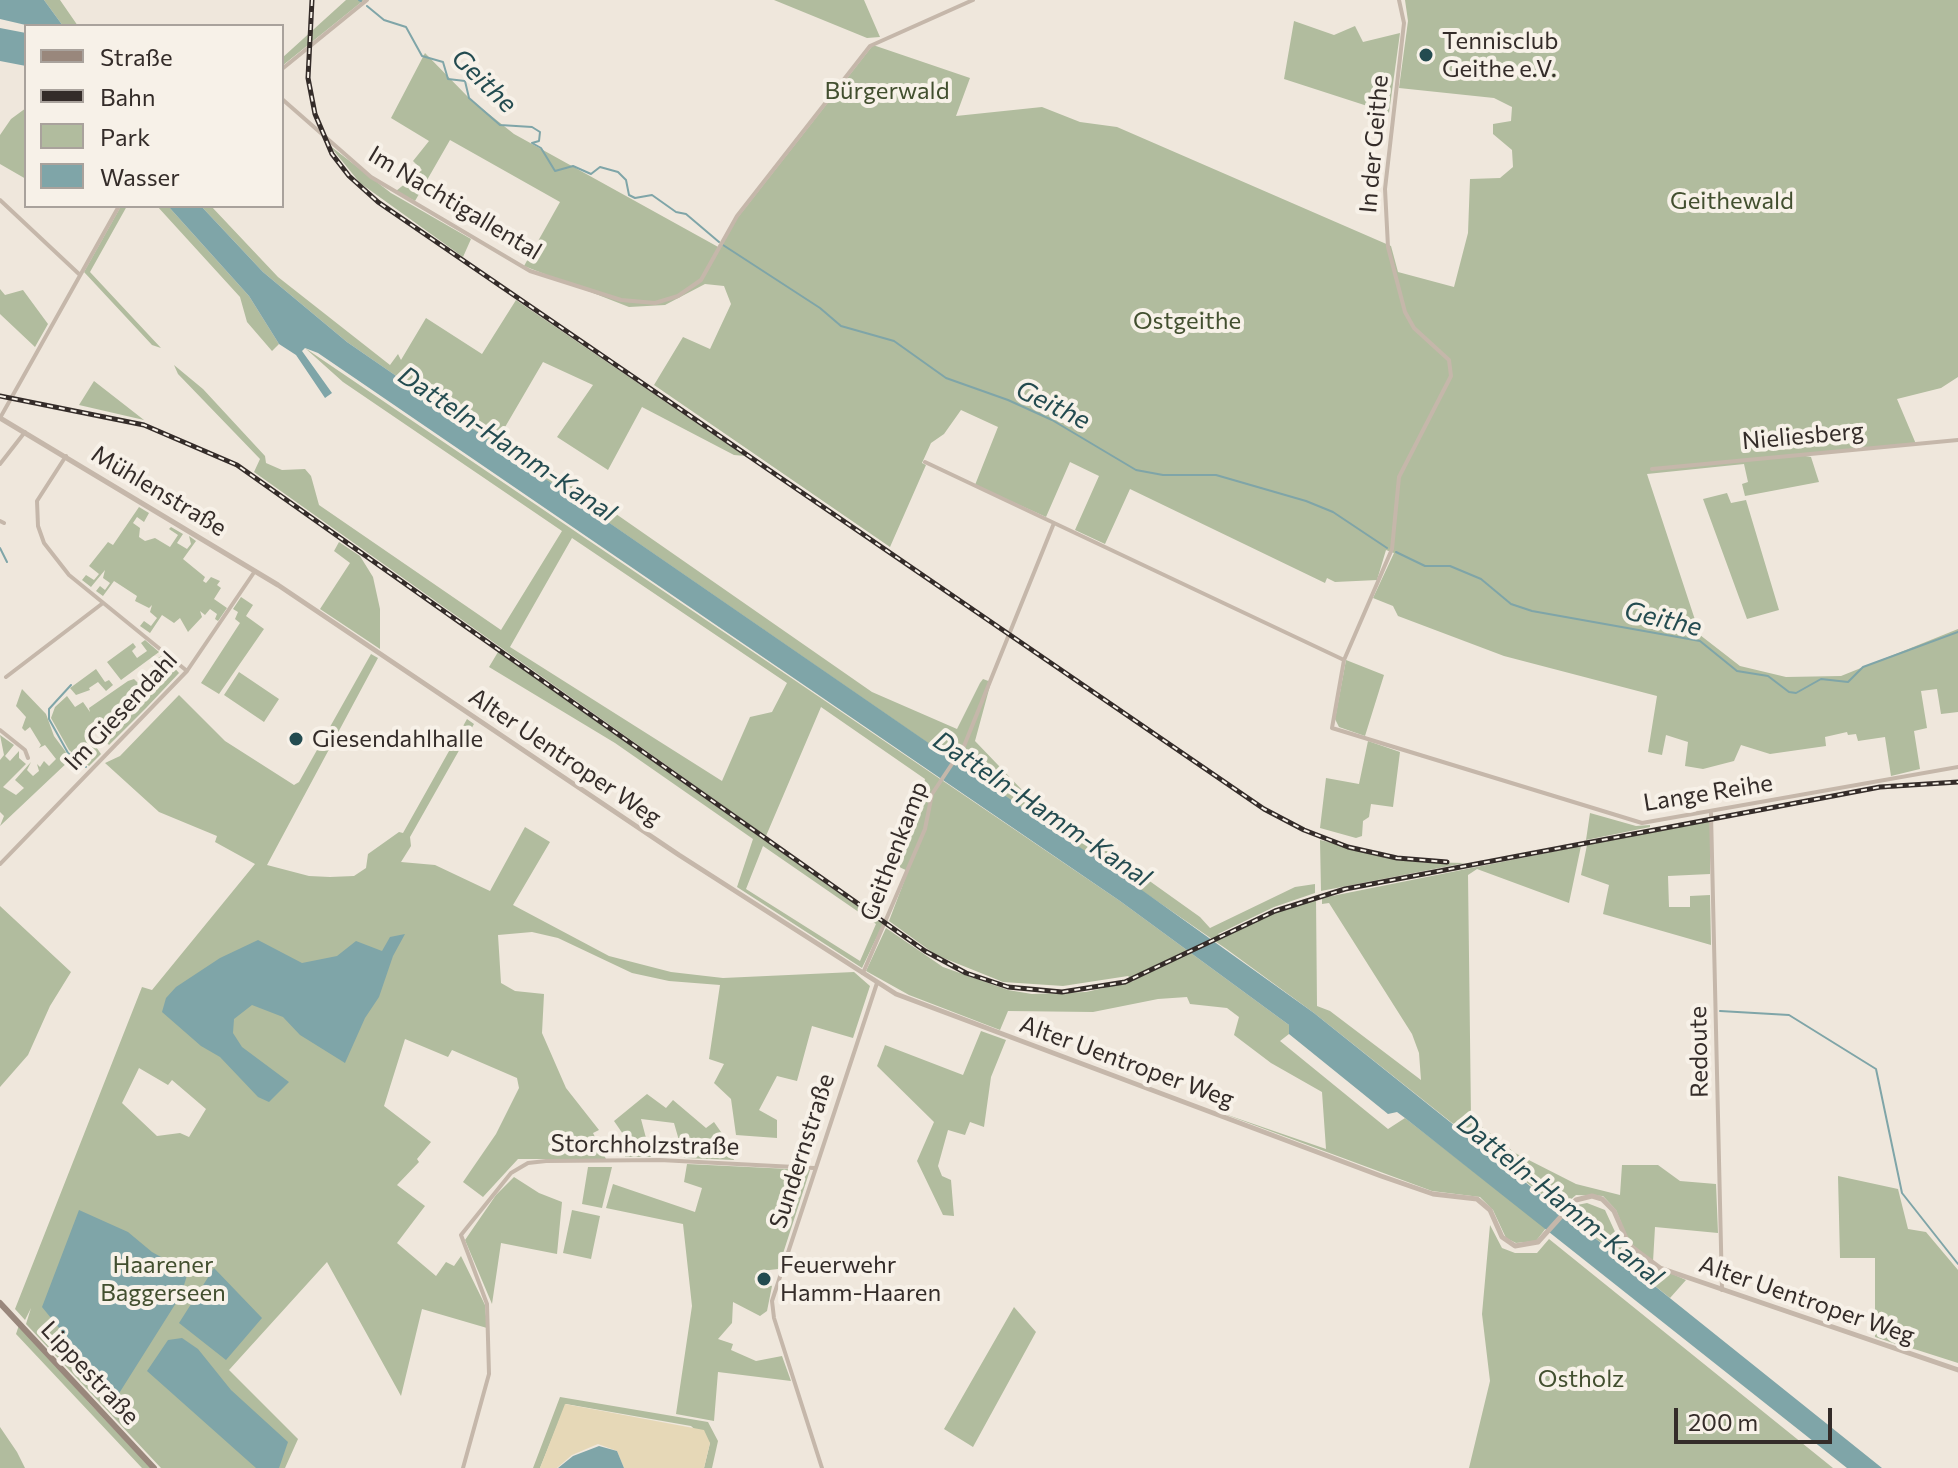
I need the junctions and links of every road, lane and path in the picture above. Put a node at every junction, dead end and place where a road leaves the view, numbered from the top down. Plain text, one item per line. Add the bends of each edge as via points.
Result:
1 (367, 0) edge
2 (973, 0) edge
3 (1399, 0) edge
4 (284, 67) edge
5 (284, 101) edge
6 (0, 200) edge
7 (118, 208) edge
8 (80, 275) junction
9 (0, 418) edge
10 (25, 432) junction
11 (1958, 440) edge
12 (66, 456) junction
13 (925, 462) dead end
14 (0, 464) edge
15 (1652, 469) dead end
16 (1054, 523) junction
17 (255, 571) junction
18 (298, 599) joint
19 (103, 603) junction
20 (1344, 660) junction
21 (187, 671) junction
22 (6, 677) dead end
23 (1332, 728) joint
24 (0, 730) edge
25 (28, 758) dead end
26 (1958, 767) edge
27 (1711, 813) junction
28 (0, 864) edge
29 (863, 973) junction
30 (877, 983) junction
31 (814, 1168) junction
32 (1722, 1290) junction
33 (0, 1303) edge
34 (1958, 1370) edge
35 (154, 1468) edge
36 (463, 1468) edge
37 (822, 1468) edge

1 - 4 street
2 - 5 street, Im Nachtigallental via 870,46 737,216 701,280 678,296 655,303 621,300 530,271 392,192
3 - 20 street, In der Geithe via 1404,23 1385,216 1400,298 1414,328 1449,360 1451,376 1399,477 1392,549
6 - 8 street
7 - 8 street
8 - 9 street
9 - 10 street, Mühlenstraße
10 - 12 street, Mühlenstraße
10 - 14 street
11 - 15 street, Nieliesberg
12 - 17 street, Mühlenstraße
12 - 19 street via 37,501 39,532 69,575
13 - 16 street
16 - 20 street
16 - 29 street, Geithenkamp via 958,755 930,798 925,829
17 - 18 street, Mühlenstraße
17 - 21 street, Im Giesendahl
18 - 29 street, Alter Uentroper Weg
19 - 21 street
19 - 22 street
20 - 23 street, In der Geithe
21 - 28 street, Im Giesendahl
23 - 27 street, Lange Reihe via 1633,823
24 - 25 street
26 - 27 street, Lange Reihe
27 - 32 street, Redoute
29 - 30 street, Alter Uentroper Weg
30 - 31 street, Sundernstraße
30 - 32 street, Alter Uentroper Weg via 1381,1176 1433,1194 1477,1199 1510,1244 1525,1247 1541,1240 1581,1198 1602,1199 1642,1258
31 - 36 street, Storchholzstraße via 546,1161 511,1173 461,1235 487,1304 489,1374
31 - 37 street, Sundernstraße via 772,1310
32 - 34 street, Alter Uentroper Weg
33 - 35 main road, Lippestraße

